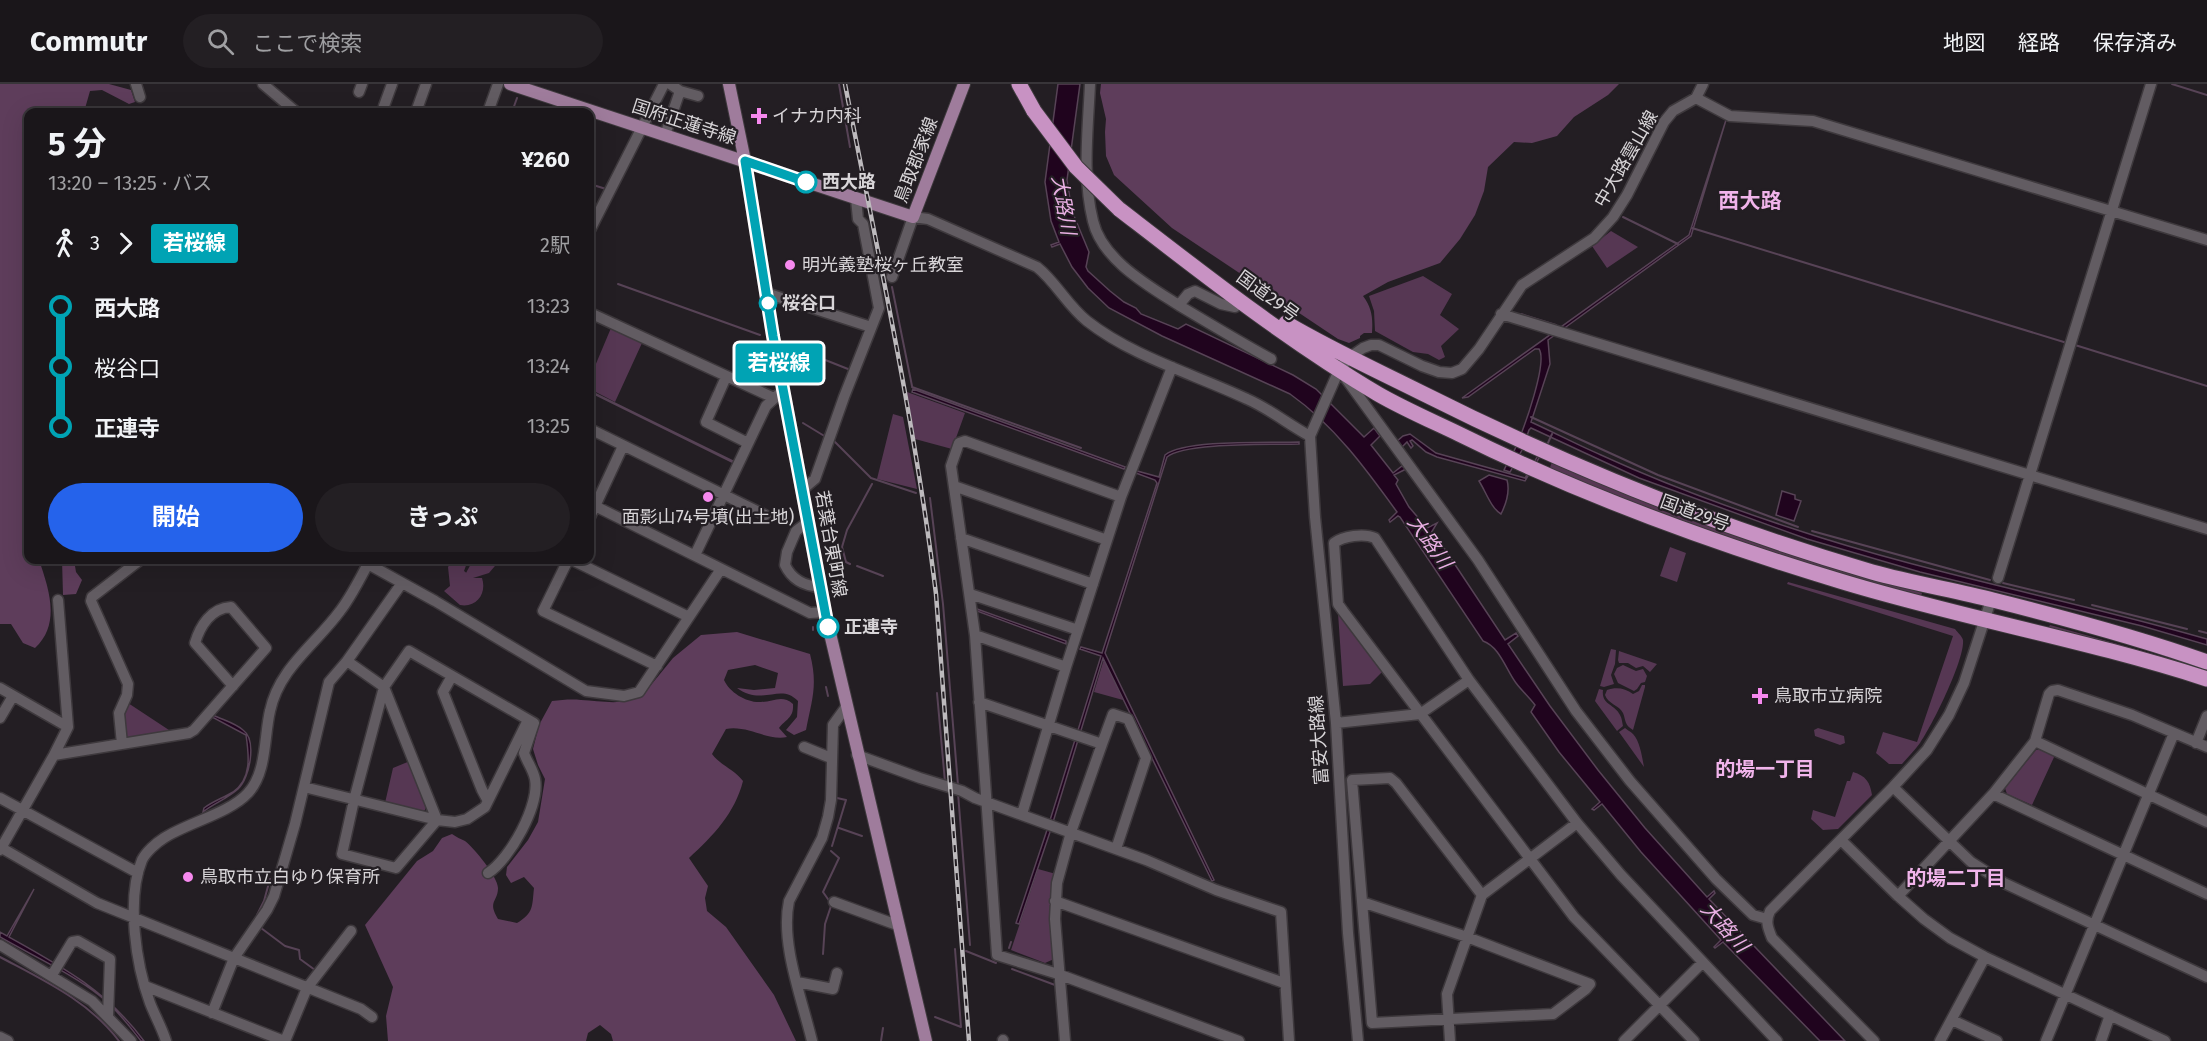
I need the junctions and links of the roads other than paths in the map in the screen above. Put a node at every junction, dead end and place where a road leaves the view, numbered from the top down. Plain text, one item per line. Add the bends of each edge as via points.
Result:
1 (136, 84) edge
2 (263, 84) edge
3 (392, 84) edge
4 (426, 84) edge
5 (498, 84) edge
6 (510, 84) edge
7 (664, 84) edge
8 (670, 84) edge
9 (729, 84) edge
10 (964, 84) edge
11 (1018, 84) edge
12 (1090, 84) edge
13 (1703, 84) edge
14 (2151, 84) edge
15 (680, 90) junction
16 (698, 96) dead end
17 (140, 97) dead end
18 (1696, 98) junction
19 (384, 106) dead end
20 (291, 108) edge
21 (417, 108) edge
22 (489, 108) edge
23 (582, 108) edge
24 (594, 112) edge
25 (642, 128) junction
26 (665, 135) junction
27 (745, 161) junction
28 (856, 199) junction
29 (2112, 212) junction
30 (913, 217) junction
31 (594, 222) edge
32 (2207, 240) edge
33 (892, 278) dead end
34 (1213, 280) junction
35 (766, 293) junction
36 (1179, 305) junction
37 (1235, 307) dead end
38 (1501, 314) junction
39 (594, 315) edge
40 (871, 327) junction
41 (1350, 357) junction
42 (1271, 359) dead end
43 (1172, 367) junction
44 (1339, 370) junction
45 (726, 377) junction
46 (784, 389) junction
47 (774, 398) junction
48 (594, 431) edge
49 (1310, 436) junction
50 (748, 443) junction
51 (623, 446) junction
52 (2030, 475) junction
53 (954, 486) junction
54 (802, 489) junction
55 (724, 495) junction
56 (1121, 496) junction
57 (595, 506) joint
58 (765, 515) dead end
59 (808, 522) junction
60 (2207, 529) edge
61 (962, 538) junction
62 (1107, 540) junction
63 (695, 555) junction
64 (135, 564) edge
65 (367, 564) edge
66 (371, 564) edge
67 (568, 564) edge
68 (578, 564) edge
69 (721, 569) junction
70 (1998, 578) dead end
71 (402, 583) junction
72 (1093, 584) junction
73 (820, 587) junction
74 (970, 594) junction
75 (58, 600) dead end
76 (1991, 600) junction
77 (825, 612) junction
78 (689, 617) junction
79 (1984, 620) junction
80 (1078, 630) junction
81 (975, 635) junction
82 (347, 661) junction
83 (2207, 662) edge
84 (657, 666) junction
85 (1066, 667) junction
86 (453, 676) junction
87 (2207, 678) edge
88 (1469, 680) junction
89 (233, 686) junction
90 (384, 687) junction
91 (0, 688) edge
92 (13, 696) junction
93 (979, 702) junction
94 (846, 707) junction
95 (1420, 714) junction
96 (2207, 716) edge
97 (0, 718) edge
98 (528, 720) junction
99 (1336, 723) junction
100 (1047, 726) junction
101 (68, 727) junction
102 (2174, 733) junction
103 (2035, 741) junction
104 (122, 744) junction
105 (1102, 744) junction
106 (2202, 745) edge
107 (804, 747) dead end
108 (54, 755) junction
109 (857, 755) junction
110 (831, 758) junction
111 (304, 787) junction
112 (1893, 787) junction
113 (2148, 793) junction
114 (1993, 794) junction
115 (0, 798) edge
116 (354, 800) junction
117 (489, 801) junction
118 (985, 801) junction
119 (23, 810) junction
120 (1022, 814) junction
121 (437, 820) junction
122 (2207, 822) edge
123 (1577, 824) junction
124 (1071, 832) junction
125 (1841, 840) junction
126 (1949, 841) junction
127 (0, 849) edge
128 (1116, 849) junction
129 (2123, 855) junction
130 (1530, 858) junction
131 (138, 873) junction
132 (488, 873) dead end
133 (2207, 894) edge
134 (1482, 895) junction
135 (1898, 896) junction
136 (1055, 901) junction
137 (834, 902) dead end
138 (1362, 902) junction
139 (134, 917) junction
140 (1767, 919) junction
141 (2095, 924) junction
142 (897, 925) junction
143 (351, 931) dead end
144 (1467, 937) junction
145 (0, 945) edge
146 (1985, 957) junction
147 (234, 958) junction
148 (1702, 963) junction
149 (56, 970) junction
150 (837, 973) dead end
151 (1058, 974) junction
152 (2207, 977) edge
153 (797, 982) junction
154 (1284, 983) junction
155 (145, 986) junction
156 (307, 988) junction
157 (2066, 995) junction
158 (1660, 1004) junction
159 (212, 1013) junction
160 (2110, 1015) junction
161 (108, 1016) junction
162 (372, 1017) dead end
163 (1449, 1018) junction
164 (1952, 1020) junction
165 (0, 1037) edge
166 (8, 1041) edge
167 (131, 1041) edge
168 (166, 1041) edge
169 (284, 1041) edge
170 (812, 1041) edge
171 (926, 1041) edge
172 (1065, 1041) edge
173 (1239, 1041) edge
174 (1289, 1041) edge
175 (1358, 1041) edge
176 (1450, 1041) edge
177 (1624, 1041) edge
178 (1694, 1041) edge
179 (1777, 1041) edge
180 (1874, 1041) edge
181 (1940, 1041) edge
182 (1997, 1041) edge
183 (2046, 1041) edge
184 (2101, 1041) edge
185 (2165, 1041) edge

1 - 17 street
2 - 20 street
3 - 19 street
4 - 21 street
5 - 22 street
6 - 23 main road, 国府正蓮寺線
7 - 25 street
8 - 15 street
9 - 27 main road, 若葉台東町線
10 - 30 main road, 鳥取郡家線
11 - 34 highway, 国道29号, bridge via 1076,167 1119,208
12 - 36 street via 1086,157 1093,222 1100,238 1134,276
13 - 18 street
14 - 29 street
15 - 16 street
15 - 26 street
18 - 29 street via 1730,116 1813,121
18 - 38 street, 中大路雲山線 via 1673,111 1664,122 1613,217 1594,238 1522,285
24 - 25 main road, 国府正蓮寺線
25 - 26 main road, 国府正蓮寺線
25 - 31 street
26 - 27 main road, 国府正蓮寺線
27 - 28 main road, 鳥取郡家線
27 - 35 main road, 若葉台東町線
28 - 30 main road, 鳥取郡家線
28 - 40 street via 879,308
29 - 32 street
29 - 52 street
30 - 33 street
30 - 43 street via 928,219 1037,267 1087,321 1128,347
34 - 41 highway, 国道29号
34 - 44 highway, 国道29号
35 - 40 street
35 - 46 main road, 若葉台東町線
36 - 37 street via 1195,291
36 - 42 street
38 - 41 street, 中大路雲山線 via 1479,349 1462,369 1452,373 1422,366 1379,345 1363,348
38 - 52 street
39 - 45 street
40 - 54 street via 815,479
41 - 44 street, 中大路雲山線
41 - 76 highway, 国道29号 via 1618,485 1731,528 1875,573
43 - 49 street via 1250,400
43 - 56 street
44 - 49 street, 中大路雲山線
44 - 79 highway, 国道29号 via 1381,396 1538,472 1669,525 1864,588
44 - 140 street via 1478,560 1576,711 1630,781 1716,879 1753,915
45 - 47 street
45 - 50 street via 706,422
46 - 47 street
46 - 54 main road, 若葉台東町線
47 - 50 street
48 - 51 street
49 - 99 street, 富安大路線
50 - 55 street
51 - 55 street
51 - 57 street
52 - 60 street
52 - 70 street
53 - 56 street via 951,466 959,443 965,441
53 - 61 street
53 - 62 street
54 - 59 main road, 若葉台東町線
55 - 58 street
55 - 63 street
56 - 62 street
57 - 63 street
59 - 73 main road, 若葉台東町線
59 - 73 street via 796,531 785,566 806,586
61 - 72 street
61 - 74 street
62 - 72 street
63 - 69 street
64 - 104 street via 91,601 128,684 119,713
65 - 131 street via 340,611 281,681 270,709 258,775 249,793 235,804 164,838 143,858
66 - 71 street
67 - 84 street via 543,610
68 - 78 street
69 - 77 street via 810,613
69 - 78 street
71 - 82 street
71 - 84 street via 586,691 624,696 639,692
72 - 80 street
73 - 77 main road, 若葉台東町線
74 - 80 street
74 - 81 street
75 - 101 street
76 - 79 street
76 - 83 highway, 国道29号
77 - 94 main road, 若葉台東町線
78 - 84 street
79 - 87 highway, 国道29号
79 - 112 street via 1964,683 1948,715 1927,750
80 - 85 street
81 - 85 street
81 - 93 street
82 - 90 street
82 - 111 street via 329,682
85 - 100 street
86 - 90 street via 409,651
86 - 98 street
86 - 117 street via 443,692
88 - 95 street
88 - 95 street via 1375,538 1368,535 1339,539 1334,543 1338,604
88 - 123 street
89 - 89 street via 266,648 231,607 223,607 206,619 195,643
89 - 104 street via 195,730
90 - 116 street
90 - 121 street
91 - 92 street
92 - 97 street
92 - 101 street
93 - 100 street
93 - 118 street
94 - 109 main road, 若葉台東町線
94 - 110 street via 833,726
95 - 99 street
95 - 130 street
96 - 106 street
98 - 117 street
98 - 132 street via 534,723 524,753 536,780 535,794 521,831 498,867
99 - 175 street, 富安大路線
100 - 105 street
100 - 120 street
101 - 108 street
102 - 103 street via 2058,690 2049,694
102 - 106 street
102 - 113 street
103 - 113 street
103 - 114 street
104 - 108 street
105 - 124 street
105 - 128 street via 1113,714 1128,719 1146,758
107 - 110 street
108 - 119 street
109 - 118 street
109 - 142 main road, 若葉台東町線
110 - 153 street via 831,800 822,838 787,911
111 - 116 street
111 - 147 street via 274,896
112 - 125 street
112 - 126 street
113 - 122 street
113 - 129 street
114 - 126 street
114 - 129 street
115 - 119 street
116 - 121 street
116 - 121 street via 342,854 396,868
117 - 121 street via 466,819
118 - 120 street
118 - 151 street via 997,955
119 - 127 street
119 - 131 street
120 - 124 street
123 - 130 street
123 - 148 street
124 - 128 street
124 - 136 street
125 - 135 street
125 - 140 street via 1770,911
126 - 135 street
126 - 141 street via 1971,862 2004,883
127 - 139 street via 97,903
128 - 154 street via 1281,912
129 - 133 street
129 - 141 street
130 - 134 street
130 - 158 street via 1574,917
131 - 139 street
134 - 138 street via 1396,783 1390,778 1352,780
134 - 144 street
135 - 146 street via 1950,938
136 - 151 street
136 - 154 street
137 - 142 street
138 - 144 street
138 - 163 street via 1372,1023
139 - 147 street
139 - 155 street
140 - 180 street via 1772,938
141 - 152 street
141 - 157 street
142 - 171 main road, 若葉台東町線
143 - 156 street
144 - 163 street via 1447,994
144 - 163 street via 1590,984 1552,1014
145 - 149 street
146 - 157 street
146 - 164 street
147 - 156 street
147 - 159 street
148 - 158 street
148 - 179 street
149 - 161 street
149 - 161 street via 72,942 78,941 110,959
150 - 153 street via 832,989
151 - 172 street
151 - 173 street
153 - 170 street
154 - 174 street
155 - 159 street
155 - 168 street
156 - 162 street
156 - 169 street
157 - 160 street
157 - 183 street
158 - 177 street
158 - 178 street
159 - 169 street
160 - 184 street
160 - 185 street
161 - 167 street
163 - 176 street
164 - 181 street
164 - 182 street
165 - 166 street

